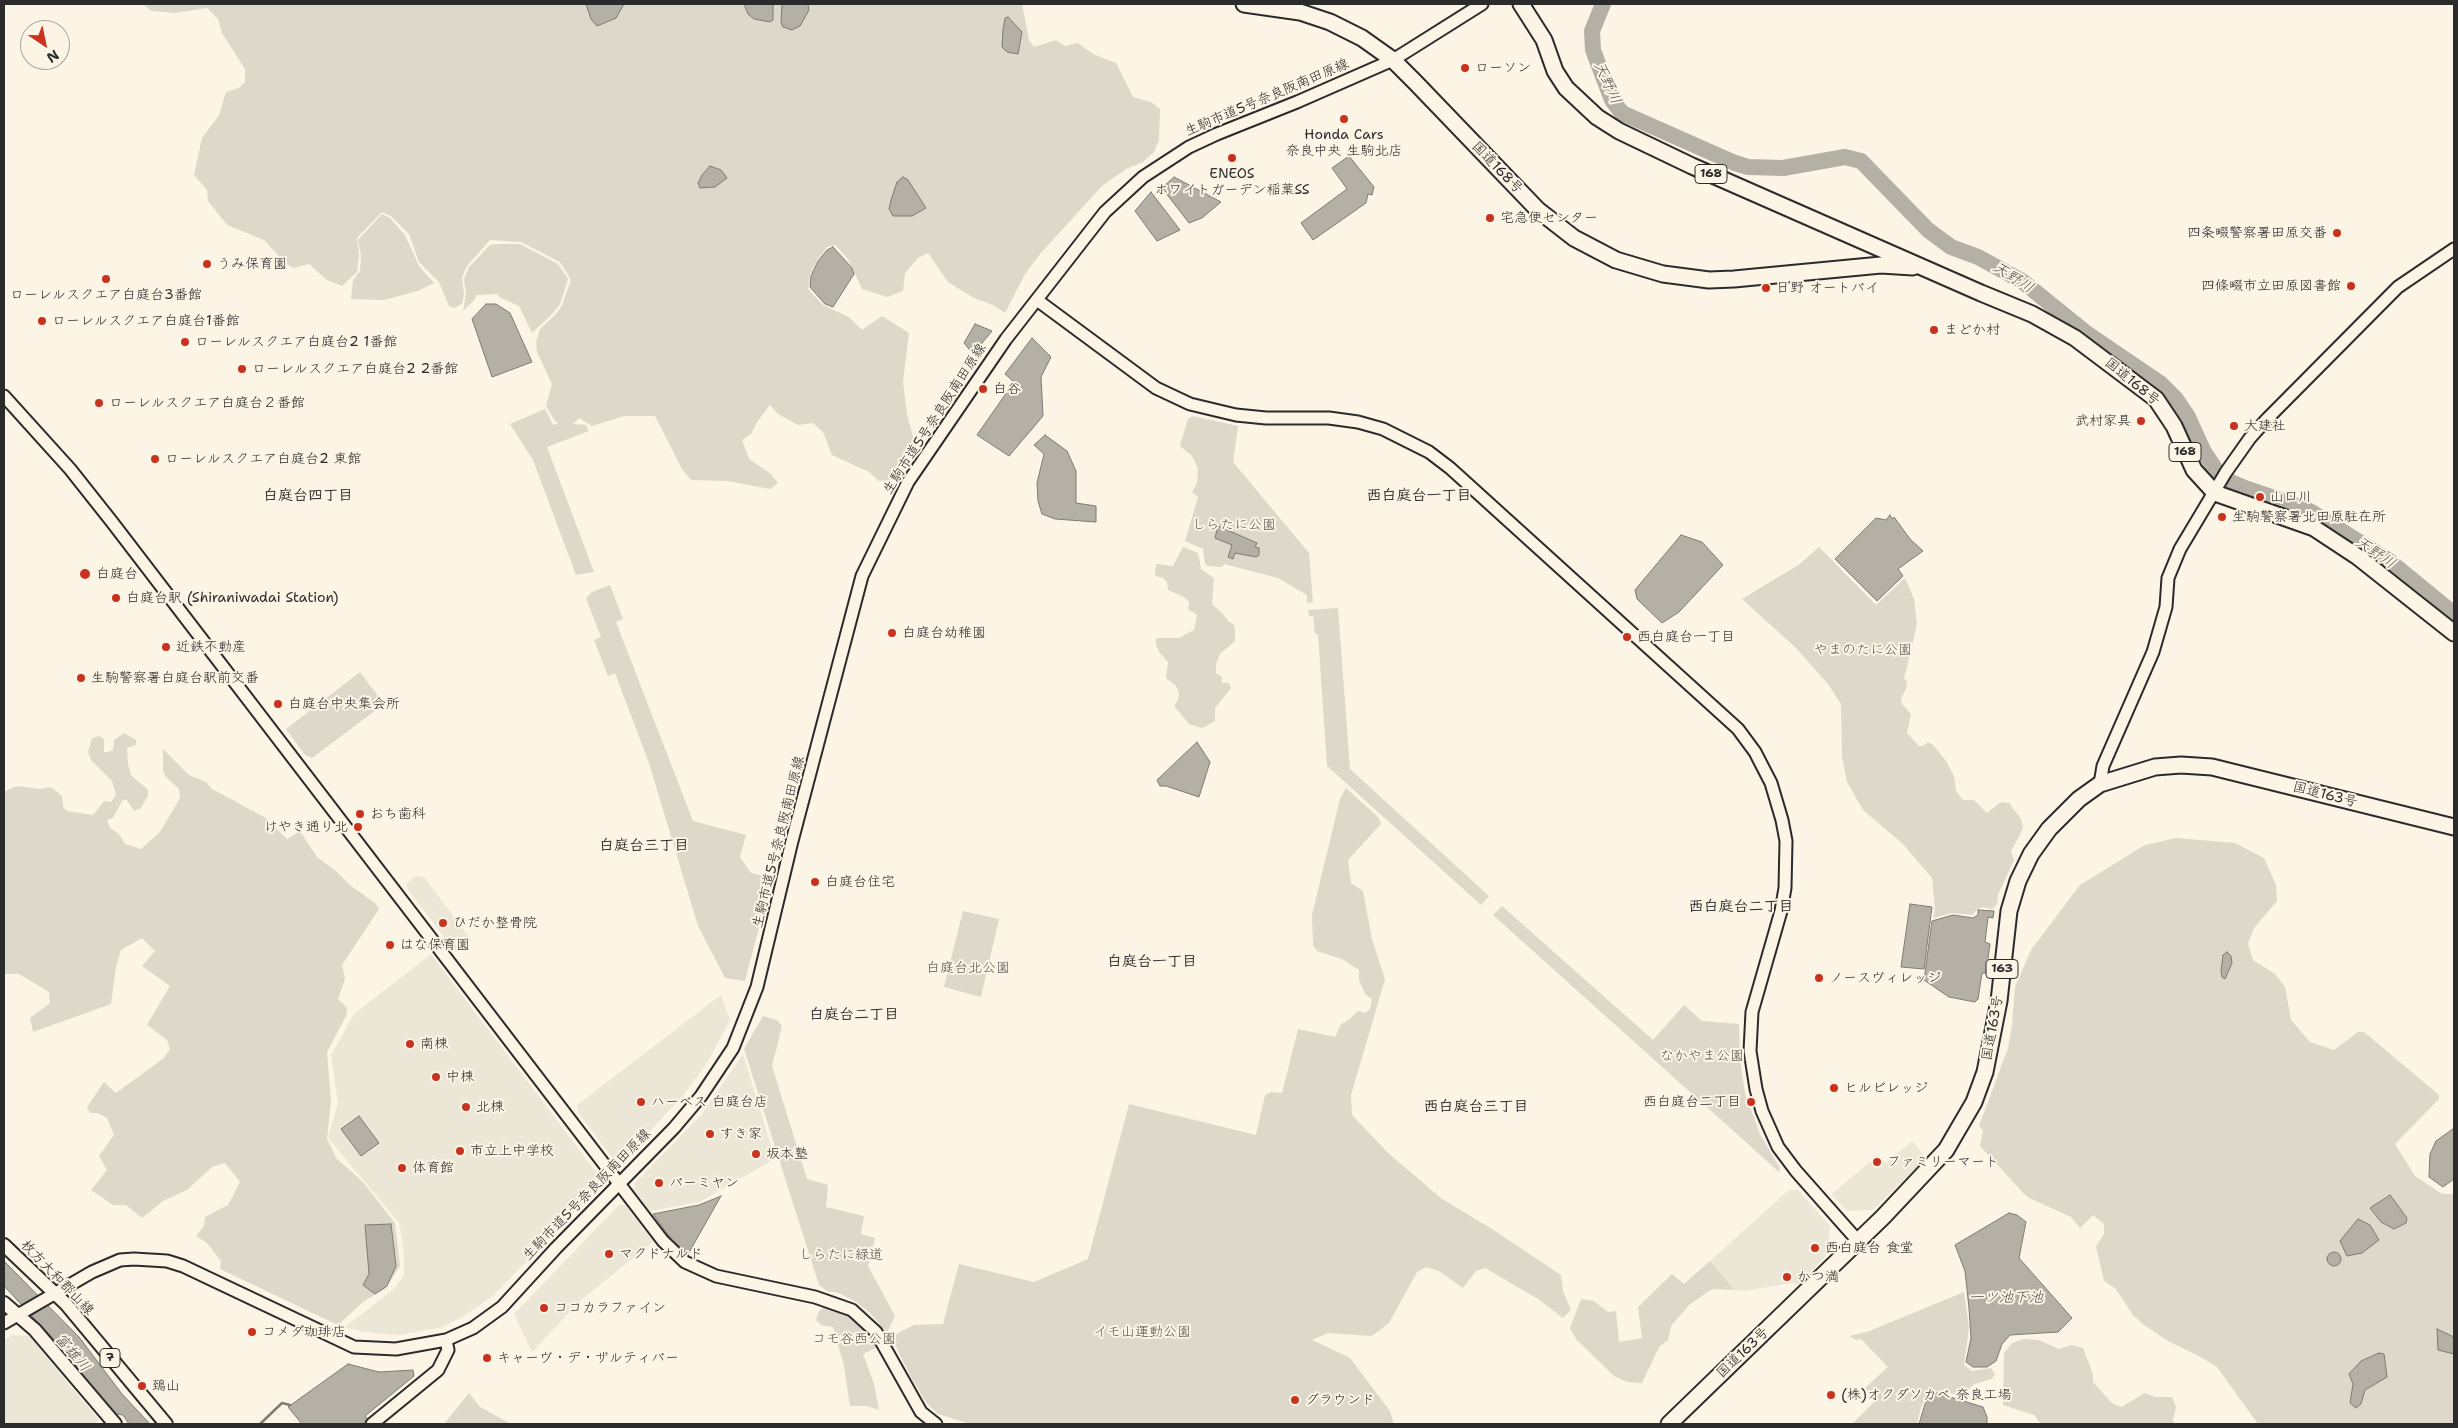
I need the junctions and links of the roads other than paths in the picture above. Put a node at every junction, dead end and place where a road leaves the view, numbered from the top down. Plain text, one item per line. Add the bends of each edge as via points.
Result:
1 (1244, 4) edge
2 (1482, 4) edge
3 (1521, 4) edge
4 (1393, 60) junction
5 (2454, 249) edge
6 (1922, 267) junction
7 (1037, 300) junction
8 (4, 396) edge
9 (2215, 493) junction
10 (2454, 632) edge
11 (2100, 784) junction
12 (2454, 827) edge
13 (620, 1182) junction
14 (1858, 1241) junction
15 (4, 1245) edge
16 (54, 1293) junction
17 (4, 1303) edge
18 (16, 1315) junction
19 (4, 1323) edge
20 (446, 1340) junction
21 (115, 1424) edge
22 (166, 1424) edge
23 (372, 1424) edge
24 (936, 1424) edge
25 (1669, 1424) edge

1 - 4 highway, 国道168号 / 168 via 1300,12 1330,22 1362,38
2 - 4 street, 生駒市道5号奈良阪南田原線
3 - 6 highway, 国道168号 / 168 via 1540,34 1555,71 1566,88 1597,117 1620,132
4 - 6 highway, 国道168号 / 168 via 1538,210 1574,238 1616,260 1663,274 1709,280 1881,265
4 - 7 street, 生駒市道5号奈良阪南田原線 via 1217,134 1189,147 1143,176 1105,212
5 - 9 street via 2398,287 2267,419 2226,472
6 - 9 highway, 国道168号 / 168 via 2032,314 2075,338 2156,399 2174,426 2194,470
7 - 13 street, 生駒市道5号奈良阪南田原線 via 1006,339 908,482 862,576 757,987 733,1048 701,1096
7 - 14 street via 1156,388 1190,404 1236,415 1358,422 1384,429 1429,452 1738,729 1755,752 1774,792 1782,820 1787,862 1781,911 1752,1012 1750,1051 1756,1089 1778,1147
8 - 13 street via 70,469 112,522
9 - 10 highway, 国道168号 / 168 via 2314,528 2358,556
9 - 11 street via 2177,556 2168,578 2166,607 2153,652 2103,766
11 - 12 highway, 国道163号 / 163 via 2155,768 2181,765 2212,767
11 - 14 highway, 国道163号 / 163 via 2057,819 2031,854 2018,881 2009,911 1992,1042 1982,1080 1961,1128 1923,1177
13 - 20 street, 生駒市道5号奈良阪南田原線 via 502,1307 473,1328
13 - 24 street via 663,1241 697,1268 716,1276 815,1298 852,1310 876,1332 921,1412
14 - 25 highway, 国道163号 / 163
15 - 16 main road, 枚方大和郡山線 / 7
16 - 18 street, 生駒市道5号奈良阪南田原線
16 - 20 street, 生駒市道5号奈良阪南田原線 via 120,1260 167,1261 354,1347 396,1349
16 - 22 main road, 枚方大和郡山線 / 7
17 - 18 main road
18 - 19 street
18 - 21 main road via 35,1330
20 - 23 street via 448,1350 438,1370

